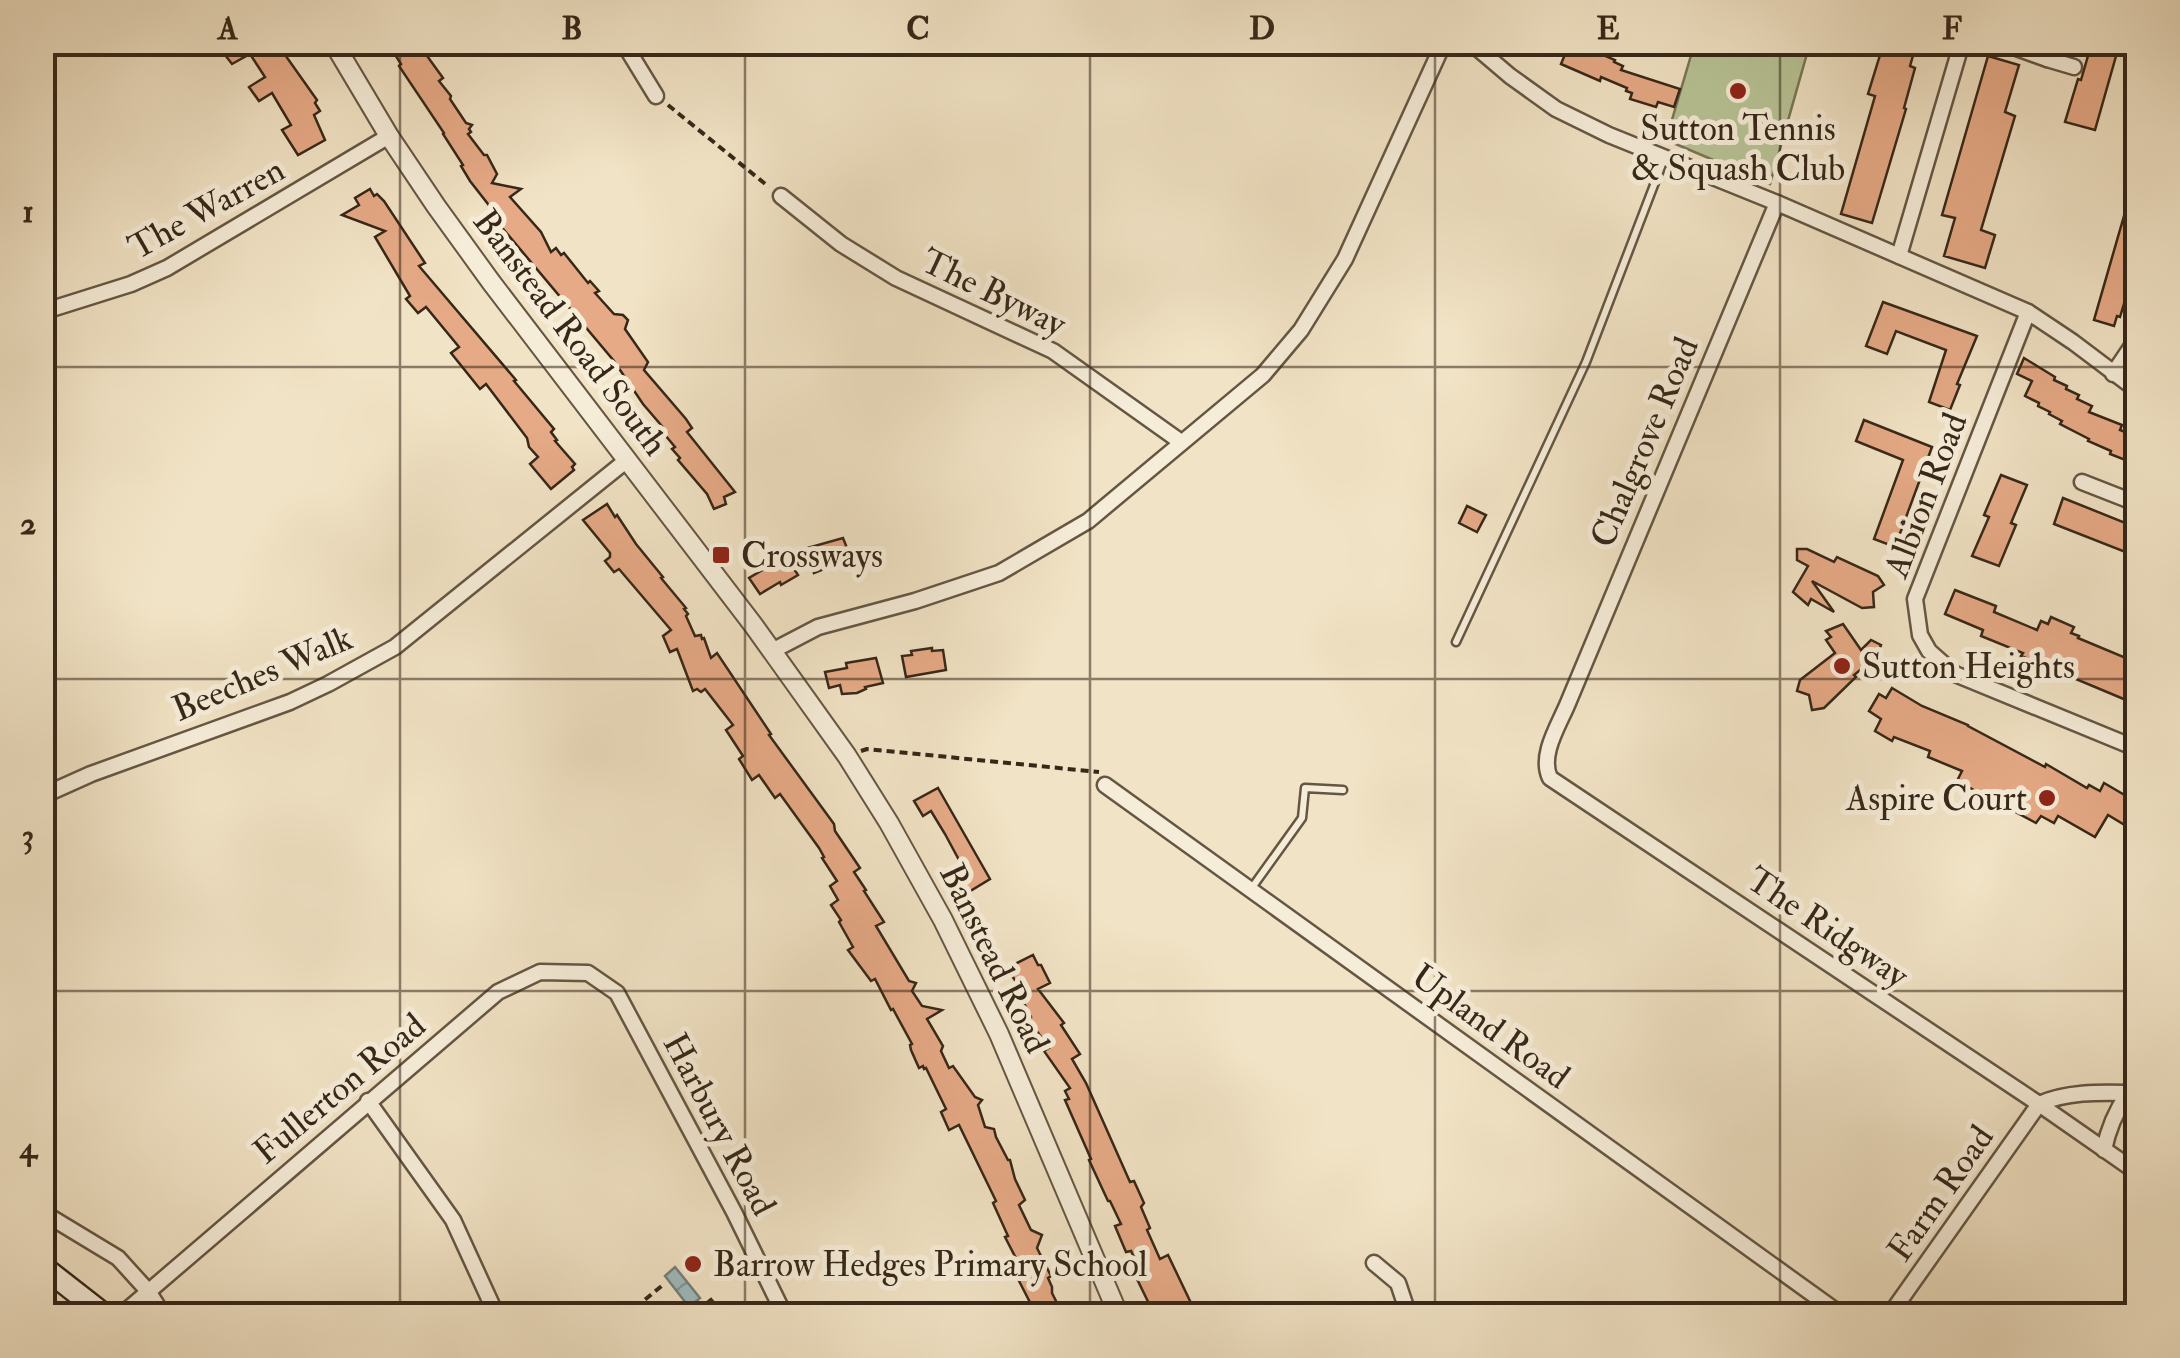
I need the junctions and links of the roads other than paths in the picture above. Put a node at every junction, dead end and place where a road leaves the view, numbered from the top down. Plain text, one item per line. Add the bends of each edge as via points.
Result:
1 (333, 42) edge
2 (623, 42) edge
3 (1444, 42) edge
4 (1470, 42) edge
5 (1962, 42) edge
6 (2000, 42) edge
7 (2052, 42) edge
8 (2047, 58) junction
9 (2074, 67) dead end
10 (656, 96) road end
11 (390, 136) junction
12 (1665, 158) junction
13 (781, 196) road end
14 (1776, 203) junction
15 (1899, 256) junction
16 (42, 312) edge
17 (2028, 312) junction
18 (2138, 338) edge
19 (2114, 374) junction
20 (2138, 392) edge
21 (1181, 442) junction
22 (626, 460) junction
23 (2138, 477) edge
24 (2082, 482) dead end
25 (2133, 502) edge
26 (1456, 642) dead end
27 (772, 651) junction
28 (1568, 703) joint
29 (2138, 749) edge
30 (1105, 785) road end
31 (1343, 790) dead end
32 (42, 796) edge
33 (1250, 890) junction
34 (588, 973) joint
35 (2132, 1094) edge
36 (368, 1102) junction
37 (2039, 1104) junction
38 (2104, 1150) junction
39 (2138, 1174) edge
40 (42, 1212) edge
41 (1374, 1264) dead end
42 (42, 1266) edge
43 (148, 1291) junction
44 (106, 1316) edge
45 (120, 1316) edge
46 (164, 1316) edge
47 (497, 1316) edge
48 (785, 1316) edge
49 (1118, 1316) edge
50 (1410, 1316) edge
51 (1843, 1316) edge
52 (1890, 1316) edge

1 - 11 street, Banstead Road South
2 - 10 street
3 - 21 street via 1345,259 1301,330 1262,375
4 - 12 street via 1556,110
5 - 15 street
6 - 8 street
7 - 8 street
8 - 9 street
11 - 16 street, The Warren via 168,268
11 - 22 street, Banstead Road South
12 - 14 street
12 - 26 lane via 1586,362
13 - 21 street, The Byway via 896,278 1053,351
14 - 15 street
14 - 28 street, Chalgrove Road
15 - 17 street
17 - 19 street
17 - 29 street, Albion Road via 1915,599 1920,635 1954,674
18 - 19 street
19 - 20 street
21 - 27 street via 1088,521 999,573 818,627
22 - 27 street, Banstead Road South
22 - 32 street, Beeches Walk via 395,648 290,702
23 - 25 street
24 - 25 street
27 - 49 street, Banstead Road via 915,868 991,1018
28 - 37 street, The Ridgway via 1546,758 1550,778
30 - 33 street, Upland Road
31 - 33 lane via 1305,788 1302,818
33 - 51 street, Upland Road
34 - 36 street, Fullerton Road via 540,972 498,992
34 - 48 street, Harbury Road via 617,993
35 - 37 street
35 - 38 street via 2111,1123
36 - 43 street, Fullerton Road
36 - 47 street via 453,1220
37 - 38 street, The Ridgway
37 - 52 street, Farm Road
38 - 39 street, The Ridgway
40 - 43 street via 118,1258
41 - 50 street via 1398,1283
42 - 44 main road
43 - 45 street, Fullerton Road
43 - 46 street

